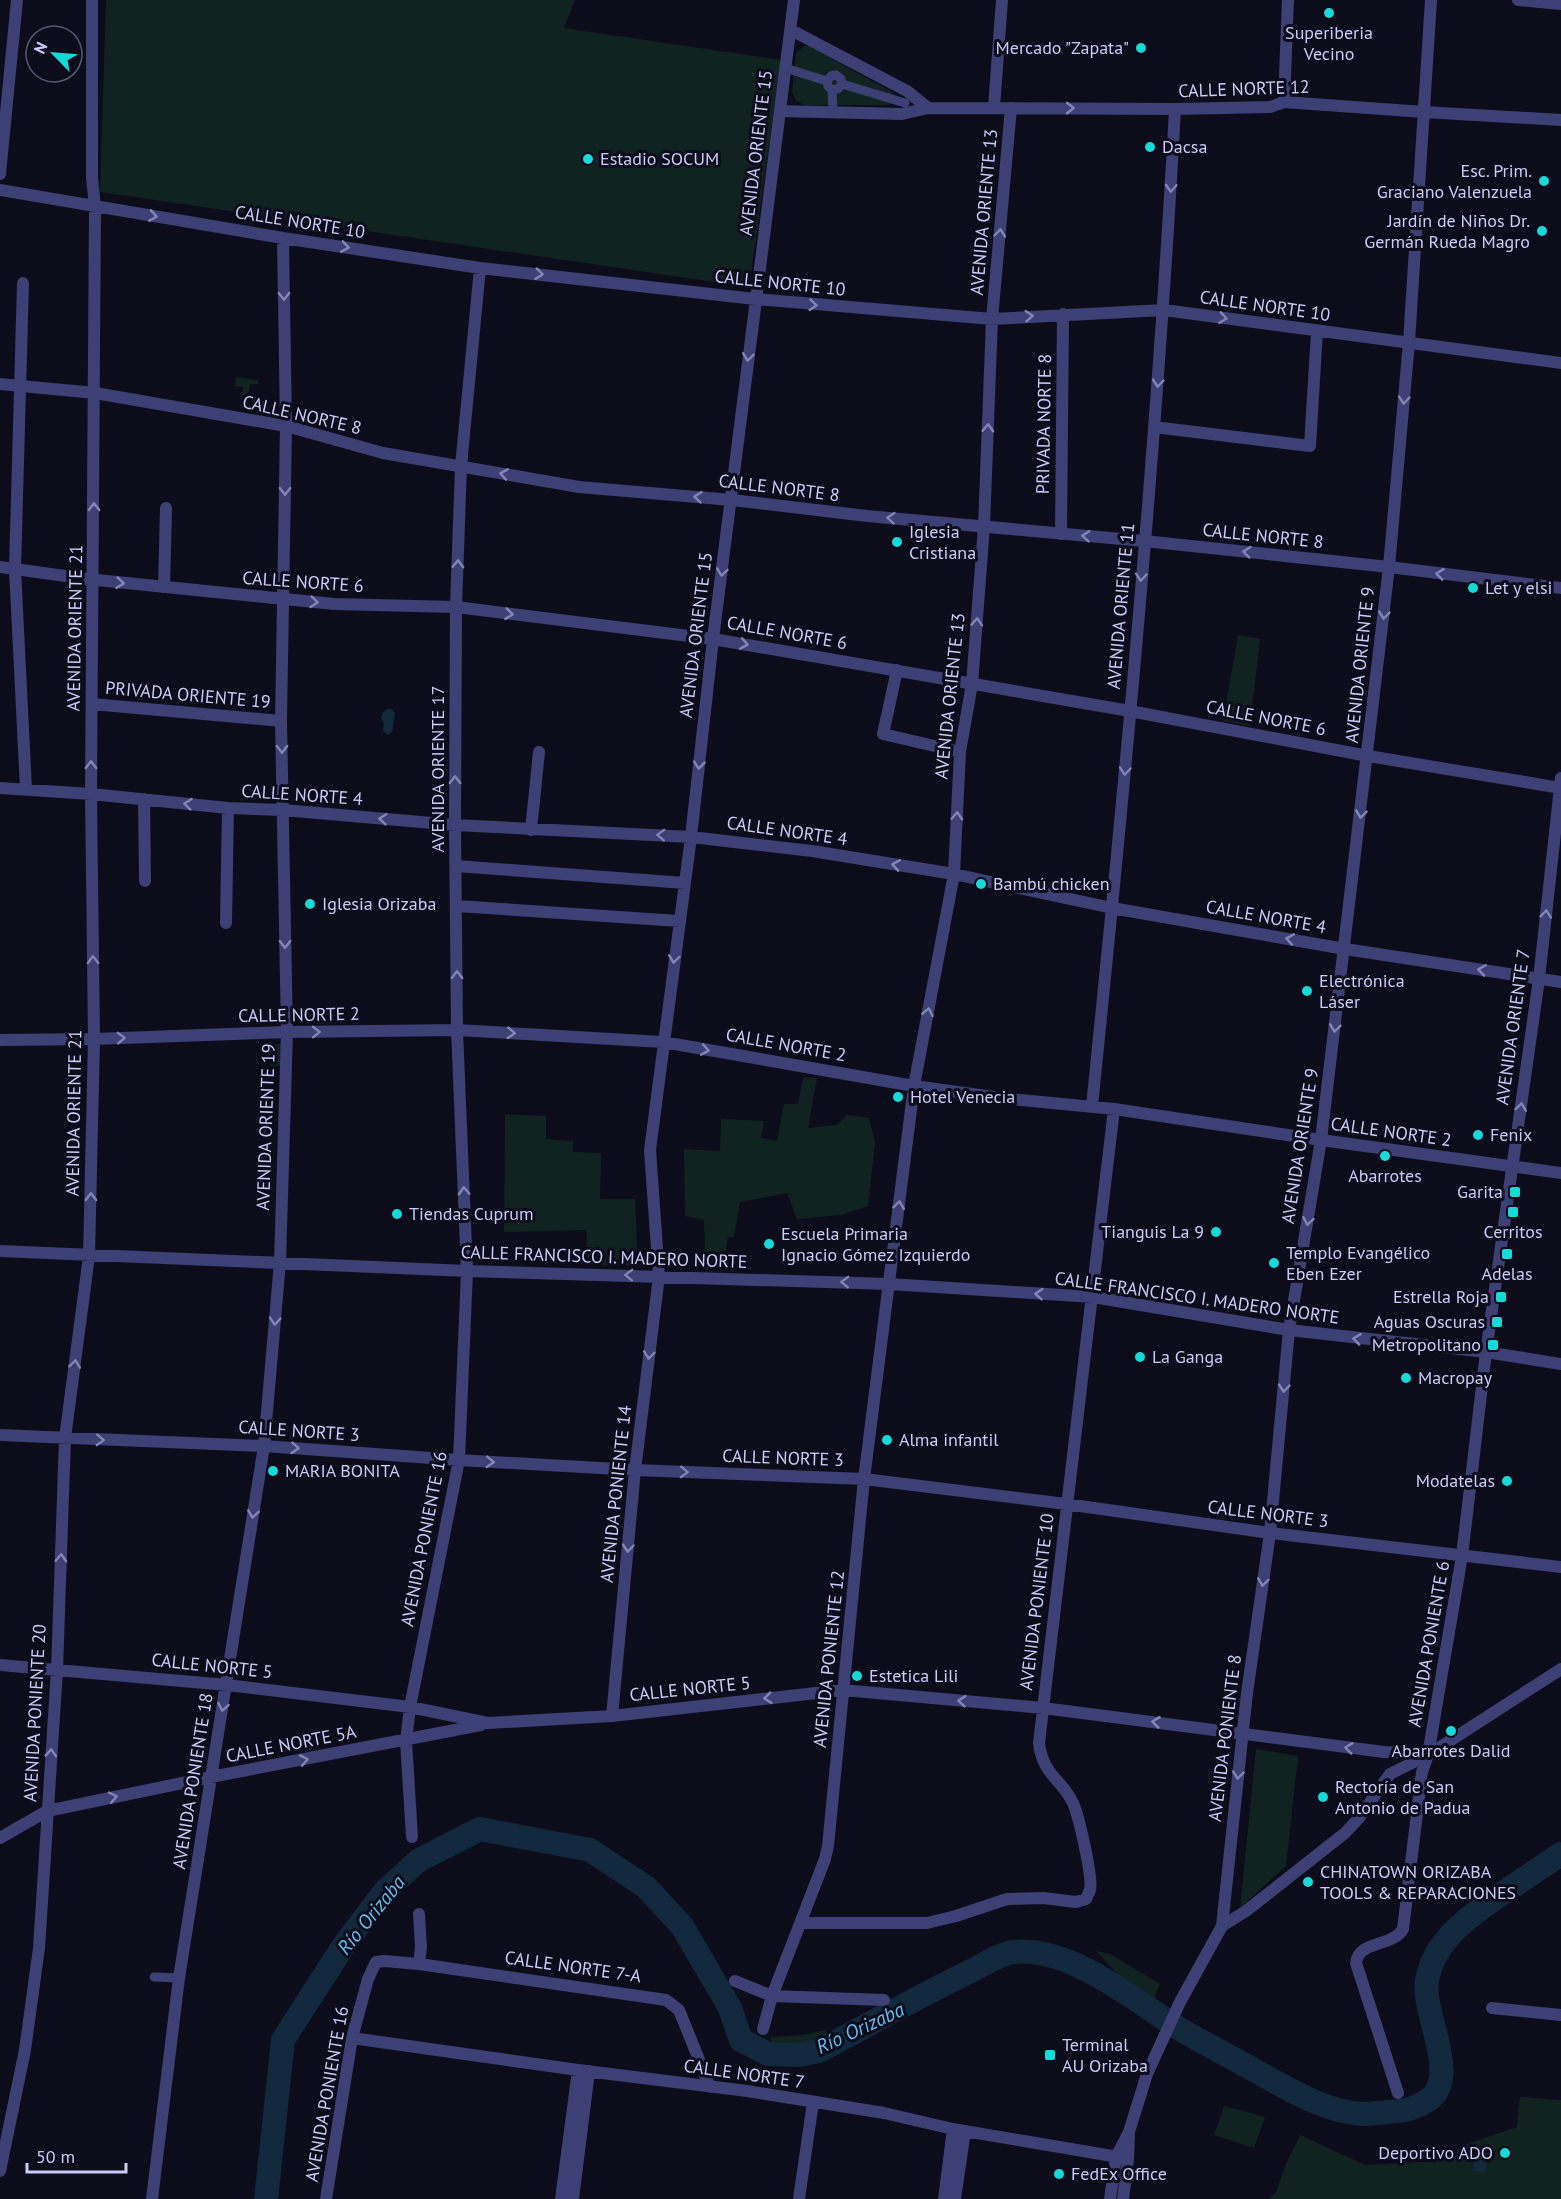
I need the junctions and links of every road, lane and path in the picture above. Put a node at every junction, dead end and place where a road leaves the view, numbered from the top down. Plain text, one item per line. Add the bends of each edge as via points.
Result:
1 (16, 0) edge
2 (93, 0) edge
3 (794, 0) edge
4 (1002, 0) edge
5 (1288, 0) edge
6 (1431, 0) edge
7 (1518, 0) edge
8 (1561, 4) edge
9 (791, 30) junction
10 (846, 59) junction
11 (785, 68) junction
12 (4, 78) edge
13 (832, 82) junction
14 (1284, 102) junction
15 (905, 103) junction
16 (994, 107) junction
17 (928, 108) junction
18 (1011, 108) junction
19 (1175, 109) junction
20 (780, 111) junction
21 (833, 112) junction
22 (1424, 112) junction
23 (1561, 120) edge
24 (0, 174) edge
25 (0, 190) edge
26 (95, 207) junction
27 (283, 238) junction
28 (480, 268) junction
29 (23, 283) dead end
30 (755, 299) junction
31 (1164, 310) junction
32 (1063, 314) junction
33 (992, 319) junction
34 (1317, 331) junction
35 (1409, 342) junction
36 (1561, 363) edge
37 (0, 384) edge
38 (20, 386) junction
39 (95, 393) junction
40 (286, 426) junction
41 (1154, 427) junction
42 (461, 466) junction
43 (732, 500) junction
44 (166, 508) dead end
45 (984, 526) junction
46 (1061, 534) junction
47 (1144, 541) junction
48 (0, 567) edge
49 (1389, 567) junction
50 (15, 568) junction
51 (94, 580) junction
52 (164, 587) junction
53 (1561, 588) edge
54 (283, 599) junction
55 (456, 607) junction
56 (713, 639) junction
57 (897, 670) junction
58 (972, 684) junction
59 (92, 704) junction
60 (1130, 711) junction
61 (281, 722) junction
62 (539, 752) dead end
63 (960, 752) junction
64 (1368, 756) junction
65 (1561, 784) edge
66 (0, 788) edge
67 (26, 789) junction
68 (91, 794) junction
69 (144, 799) junction
70 (228, 808) junction
71 (283, 810) junction
72 (455, 825) junction
73 (531, 830) junction
74 (691, 837) junction
75 (456, 866) junction
76 (954, 874) junction
77 (145, 881) dead end
78 (685, 884) junction
79 (457, 906) junction
80 (1112, 908) junction
81 (680, 921) junction
82 (226, 923) dead end
83 (1345, 949) junction
84 (1539, 979) junction
85 (1561, 982) edge
86 (457, 1030) junction
87 (286, 1032) junction
88 (0, 1040) edge
89 (94, 1040) junction
90 (663, 1042) junction
91 (914, 1086) junction
92 (1092, 1106) junction
93 (1114, 1109) junction
94 (1322, 1140) junction
95 (1512, 1167) junction
96 (1561, 1173) edge
97 (0, 1251) edge
98 (89, 1256) junction
99 (280, 1262) junction
100 (467, 1271) junction
101 (659, 1276) junction
102 (889, 1284) junction
103 (1093, 1297) junction
104 (1289, 1330) junction
105 (1485, 1352) junction
106 (1561, 1364) edge
107 (0, 1435) edge
108 (65, 1438) junction
109 (264, 1446) junction
110 (459, 1460) junction
111 (635, 1470) junction
112 (864, 1479) junction
113 (1066, 1504) junction
114 (1270, 1533) junction
115 (1462, 1556) junction
116 (1561, 1567) edge
117 (0, 1665) edge
118 (1561, 1669) edge
119 (57, 1670) junction
120 (227, 1685) junction
121 (843, 1690) junction
122 (410, 1707) junction
123 (1043, 1708) junction
124 (612, 1716) junction
125 (488, 1724) junction
126 (1243, 1734) junction
127 (406, 1741) junction
128 (1384, 1752) junction
129 (1428, 1755) junction
130 (1390, 1774) junction
131 (211, 1777) junction
132 (47, 1811) junction
133 (412, 1837) dead end
134 (0, 1838) edge
135 (419, 1914) dead end
136 (802, 1923) junction
137 (1222, 1926) junction
138 (376, 1962) joint
139 (419, 1964) junction
140 (154, 1977) dead end
141 (179, 1978) junction
142 (735, 1981) dead end
143 (772, 1996) junction
144 (884, 2000) dead end
145 (1492, 2008) dead end
146 (1561, 2015) edge
147 (763, 2029) dead end
148 (352, 2037) junction
149 (584, 2071) junction
150 (710, 2087) junction
151 (1398, 2093) dead end
152 (813, 2102) junction
153 (959, 2130) junction
154 (4, 2131) edge
155 (1122, 2158) junction
156 (0, 2170) edge
157 (152, 2199) edge
158 (326, 2199) edge
159 (561, 2199) edge
160 (573, 2199) edge
161 (799, 2199) edge
162 (944, 2199) edge
163 (955, 2199) edge
164 (1110, 2199) edge
165 (1124, 2199) edge

1 - 12 street
2 - 26 street, AVENIDA ORIENTE 21
3 - 9 street, AVENIDA ORIENTE 15
4 - 16 street, AVENIDA ORIENTE 13
5 - 14 street
6 - 22 street, AVENIDA ORIENTE 9
7 - 8 street
9 - 10 street
9 - 11 street, AVENIDA ORIENTE 15
10 - 13 street
10 - 15 street
11 - 13 street
11 - 20 street, AVENIDA ORIENTE 15
12 - 24 street
13 - 15 street via 838,89 842,84
13 - 21 street
14 - 19 street, CALLE NORTE 12 via 1270,106
14 - 22 street, CALLE NORTE 12
15 - 17 street
15 - 17 street, CALLE NORTE 12
15 - 21 street, CALLE NORTE 12
16 - 17 street, CALLE NORTE 12
16 - 18 street, CALLE NORTE 12
18 -> 19 street, CALLE NORTE 12
33 -> 18 street, AVENIDA ORIENTE 13
19 -> 31 street, AVENIDA ORIENTE 11
20 - 21 street, CALLE NORTE 12
20 - 30 street, AVENIDA ORIENTE 15
22 - 23 street, CALLE NORTE 12
22 - 35 street, AVENIDA ORIENTE 9
25 - 26 street, CALLE NORTE 10
26 -> 27 street, CALLE NORTE 10
26 - 39 street, AVENIDA ORIENTE 21
27 -> 28 street, CALLE NORTE 10
27 -> 40 street, AVENIDA ORIENTE 19
28 -> 30 street, CALLE NORTE 10
28 - 42 street, AVENIDA ORIENTE 17
29 - 38 street
30 -> 33 street, CALLE NORTE 10
30 -> 43 street, AVENIDA ORIENTE 15
31 - 32 street, CALLE NORTE 10
31 -> 34 street, CALLE NORTE 10
31 -> 41 street, AVENIDA ORIENTE 11
33 -> 32 street, CALLE NORTE 10
32 - 46 street, PRIVADA NORTE 8
45 -> 33 street, AVENIDA ORIENTE 13
34 - 35 street, CALLE NORTE 10
34 - 41 street via 1310,446
35 - 36 street, CALLE NORTE 10
35 -> 49 street, AVENIDA ORIENTE 9
37 - 38 street, CALLE NORTE 8
38 - 39 street, CALLE NORTE 8
38 - 50 street
39 - 40 street, CALLE NORTE 8
51 -> 39 street, AVENIDA ORIENTE 21
40 - 42 street, CALLE NORTE 8 via 383,453
40 -> 54 street, AVENIDA ORIENTE 19
41 - 47 street, AVENIDA ORIENTE 11
43 -> 42 street, CALLE NORTE 8 via 579,487
55 -> 42 street, AVENIDA ORIENTE 17
45 -> 43 street, CALLE NORTE 8
43 -> 56 street, AVENIDA ORIENTE 15
44 - 52 street
45 - 46 street, CALLE NORTE 8
58 -> 45 street, AVENIDA ORIENTE 13
47 -> 46 street, CALLE NORTE 8
49 -> 47 street, CALLE NORTE 8
47 -> 60 street, AVENIDA ORIENTE 11
48 - 50 street, CALLE NORTE 6
53 -> 49 street, CALLE NORTE 8
49 -> 64 street, AVENIDA ORIENTE 9
50 - 51 street, CALLE NORTE 6
50 - 67 street
51 -> 52 street, CALLE NORTE 6
51 - 59 street, AVENIDA ORIENTE 21
52 - 54 street, CALLE NORTE 6
54 -> 55 street, CALLE NORTE 6
54 - 61 street, AVENIDA ORIENTE 19
55 -> 56 street, CALLE NORTE 6
72 -> 55 street, AVENIDA ORIENTE 17
56 -> 57 street, CALLE NORTE 6
56 -> 74 street, AVENIDA ORIENTE 15
57 - 58 street, CALLE NORTE 6
57 - 63 street via 883,734
58 - 60 street, CALLE NORTE 6
58 - 63 street, AVENIDA ORIENTE 13
59 - 61 street, PRIVADA ORIENTE 19
68 -> 59 street, AVENIDA ORIENTE 21
60 - 64 street, CALLE NORTE 6
60 -> 80 street, AVENIDA ORIENTE 11
61 -> 71 street, AVENIDA ORIENTE 19
62 - 73 street
76 -> 63 street, AVENIDA ORIENTE 13
64 - 65 street, CALLE NORTE 6
64 -> 83 street, AVENIDA ORIENTE 9
84 -> 65 street, AVENIDA ORIENTE 7
66 - 67 street, CALLE NORTE 4
67 - 68 street, CALLE NORTE 4
68 - 69 street, CALLE NORTE 4
89 -> 68 street, AVENIDA ORIENTE 21
70 -> 69 street, CALLE NORTE 4
69 - 77 street
70 - 71 street, CALLE NORTE 4
70 - 82 street
72 -> 71 street, CALLE NORTE 4
71 -> 87 street, AVENIDA ORIENTE 19
72 - 73 street, CALLE NORTE 4
72 - 75 street, AVENIDA ORIENTE 17
74 -> 73 street, CALLE NORTE 4
76 -> 74 street, CALLE NORTE 4
74 - 78 street, AVENIDA ORIENTE 15
75 - 78 street
75 - 79 street, AVENIDA ORIENTE 17
76 - 80 street, CALLE NORTE 4
91 -> 76 street, AVENIDA ORIENTE 13
78 - 81 street, AVENIDA ORIENTE 15
79 - 81 street
86 -> 79 street, AVENIDA ORIENTE 17
83 -> 80 street, CALLE NORTE 4
80 - 92 street, AVENIDA ORIENTE 11
81 -> 90 street, AVENIDA ORIENTE 15
84 -> 83 street, CALLE NORTE 4
83 -> 94 street, AVENIDA ORIENTE 9
84 - 85 street, CALLE NORTE 4
95 -> 84 street, AVENIDA ORIENTE 7
87 -> 86 street, CALLE NORTE 2
86 -> 90 street, CALLE NORTE 2
100 -> 86 street, AVENIDA ORIENTE 17
89 -> 87 street, CALLE NORTE 2
87 - 99 street, AVENIDA ORIENTE 19
88 - 89 street, CALLE NORTE 2
98 -> 89 street, AVENIDA ORIENTE 21
90 -> 91 street, CALLE NORTE 2
90 - 101 street, AVENIDA ORIENTE 15 via 650,1150
91 - 92 street, CALLE NORTE 2
102 -> 91 street, AVENIDA ORIENTE 13
92 - 93 street, CALLE NORTE 2
93 - 94 street, CALLE NORTE 2
93 - 103 street
94 - 95 street, CALLE NORTE 2
94 -> 104 street, AVENIDA ORIENTE 9
95 - 96 street, CALLE NORTE 2
95 - 105 street, AVENIDA ORIENTE 7
97 - 98 street, CALLE FRANCISCO I. MADERO NORTE
98 - 99 street, CALLE FRANCISCO I. MADERO NORTE
108 -> 98 street, AVENIDA PONIENTE 20
99 - 100 street, CALLE FRANCISCO I. MADERO NORTE
99 -> 109 street, AVENIDA PONIENTE 18
101 -> 100 street, CALLE FRANCISCO I. MADERO NORTE
100 - 110 street, AVENIDA PONIENTE 16
102 -> 101 street, CALLE FRANCISCO I. MADERO NORTE
101 -> 111 street, AVENIDA PONIENTE 14
103 -> 102 street, CALLE FRANCISCO I. MADERO NORTE
102 - 112 street, AVENIDA PONIENTE 12
103 - 104 street, CALLE FRANCISCO I. MADERO NORTE
103 - 113 street, AVENIDA PONIENTE 10
105 -> 104 street, CALLE FRANCISCO I. MADERO NORTE
104 -> 114 street, AVENIDA PONIENTE 8
105 - 106 street, CALLE FRANCISCO I. MADERO NORTE
105 - 115 street, AVENIDA PONIENTE 6
107 - 108 street, CALLE NORTE 3
108 -> 109 street, CALLE NORTE 3
119 -> 108 street, AVENIDA PONIENTE 20
109 -> 110 street, CALLE NORTE 3
109 -> 120 street, AVENIDA PONIENTE 18
110 -> 111 street, CALLE NORTE 3
110 - 122 street, AVENIDA PONIENTE 16
111 -> 112 street, CALLE NORTE 3
111 -> 124 street, AVENIDA PONIENTE 14
112 - 113 street, CALLE NORTE 3
112 - 121 street, AVENIDA PONIENTE 12
113 - 114 street, CALLE NORTE 3
113 - 123 street, AVENIDA PONIENTE 10
114 - 115 street, CALLE NORTE 3
114 -> 126 street, AVENIDA PONIENTE 8
115 - 116 street, CALLE NORTE 3
115 - 129 street, AVENIDA PONIENTE 6
117 - 119 street, CALLE NORTE 5
118 - 129 street
119 - 120 street, CALLE NORTE 5
132 -> 119 street, AVENIDA PONIENTE 20
120 - 122 street, CALLE NORTE 5
120 -> 131 street, AVENIDA PONIENTE 18
123 -> 121 street, CALLE NORTE 5
121 -> 124 street, CALLE NORTE 5
121 - 136 street, AVENIDA PONIENTE 12 via 828,1846
122 - 125 street, CALLE NORTE 5
122 - 127 street, AVENIDA PONIENTE 16
126 -> 123 street, CALLE NORTE 5
123 - 136 street, AVENIDA PONIENTE 10 via 1040,1754 1050,1775 1072,1802 1083,1834 1090,1889 1086,1899 1007,1899 927,1923
124 - 125 street, CALLE NORTE 5
125 - 127 street, CALLE NORTE 5A
128 -> 126 street, CALLE NORTE 5
126 -> 137 street, AVENIDA PONIENTE 8
131 -> 127 street, CALLE NORTE 5A
127 - 133 street, AVENIDA PONIENTE 16
128 - 129 street, CALLE NORTE 5
128 - 130 street
129 - 130 street
129 - 151 street, AVENIDA PONIENTE 6 via 1422,1772 1403,1929 1394,1938 1362,1950 1356,1963
130 - 137 street via 1345,1833
132 -> 131 street, CALLE NORTE 5A
131 - 141 street, AVENIDA PONIENTE 18
132 - 134 street, CALLE NORTE 5A
132 - 154 street, AVENIDA PONIENTE 20 via 39,1948 25,2050
135 - 139 street
136 - 143 street, AVENIDA PONIENTE 12
137 - 155 street, AVENIDA PONIENTE 8 via 1159,2045
138 - 139 street, CALLE NORTE 7-A
138 - 148 street, AVENIDA PONIENTE 16
139 - 150 street, CALLE NORTE 7-A via 666,2000 679,2010
140 - 141 street
141 - 157 street, AVENIDA PONIENTE 18
142 - 143 street
143 - 144 street
143 - 147 street, AVENIDA PONIENTE 12
145 - 146 street
148 - 149 street, CALLE NORTE 7
148 - 158 street, AVENIDA PONIENTE 16
149 - 150 street, CALLE NORTE 7
149 - 159 street
149 - 160 street
150 - 152 street, CALLE NORTE 7
152 - 153 street, CALLE NORTE 7
152 - 161 street
153 - 155 street, CALLE NORTE 7
153 - 162 street
153 - 163 street
154 - 156 street, AVENIDA PONIENTE 20
155 - 164 street, AVENIDA PONIENTE 8
155 - 165 street, AVENIDA PONIENTE 8

